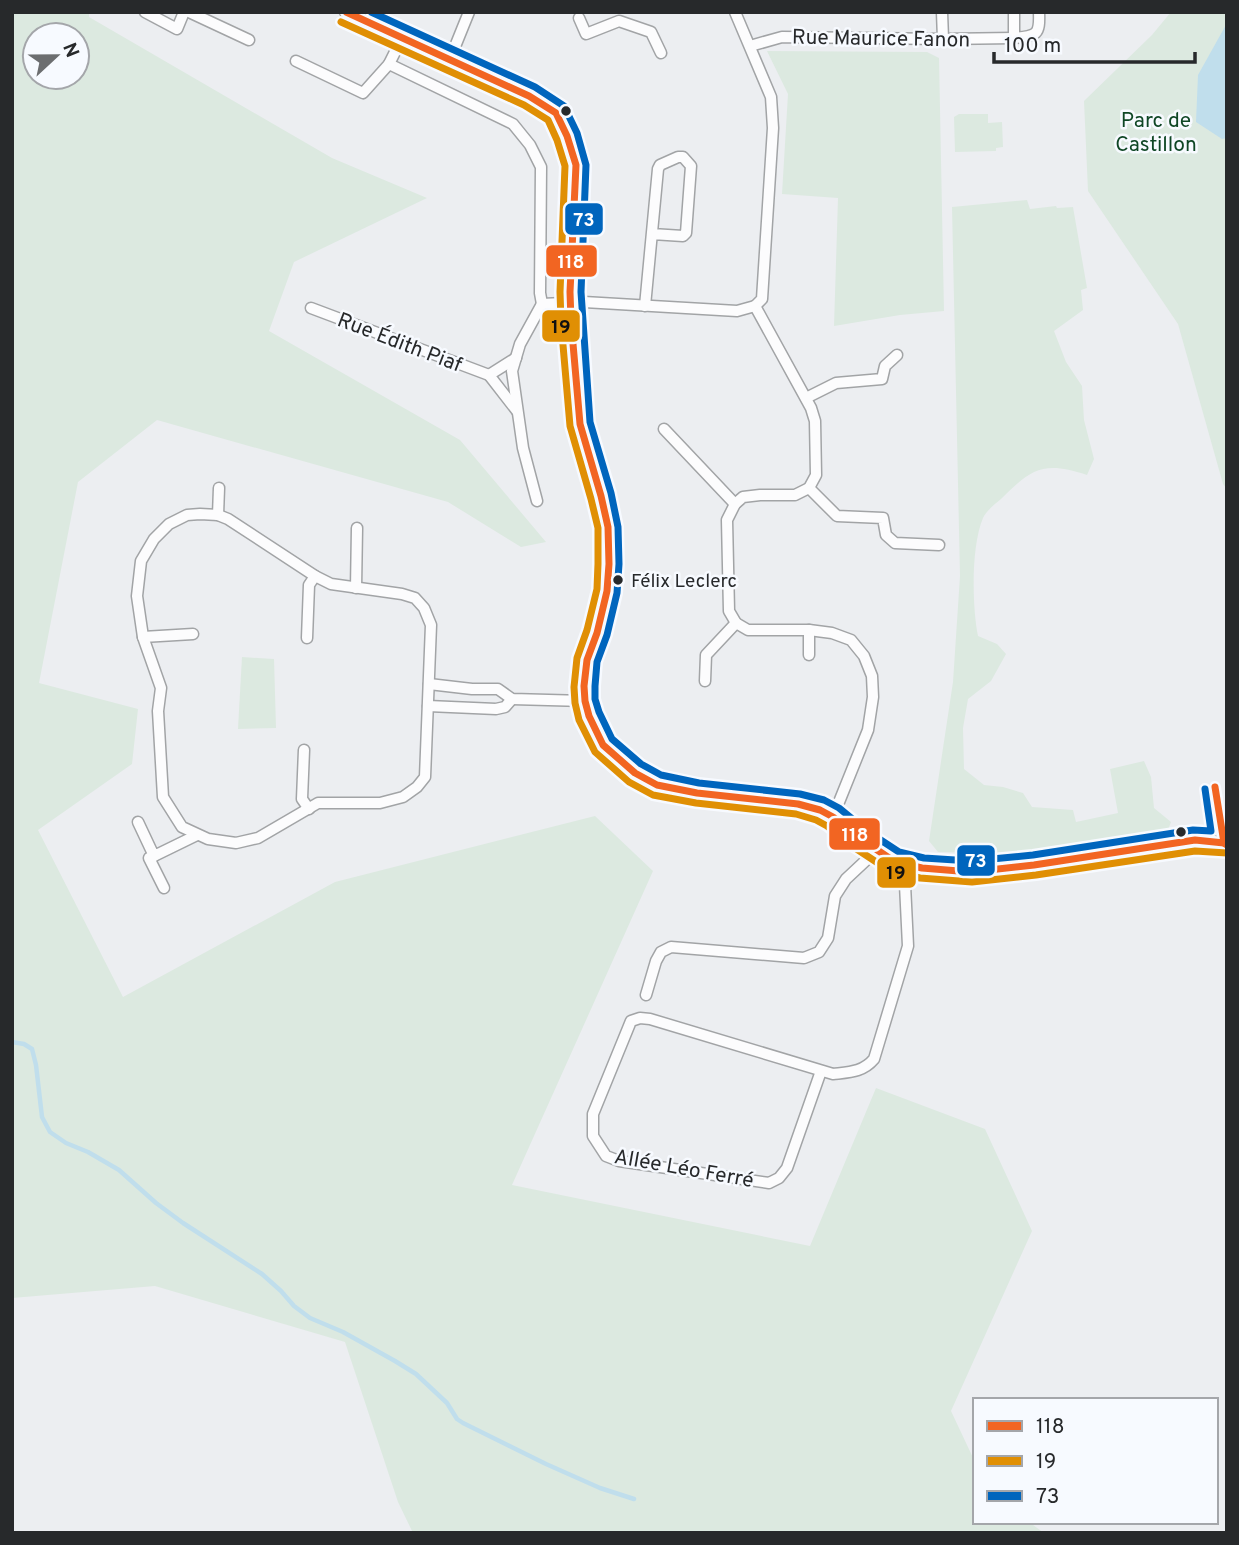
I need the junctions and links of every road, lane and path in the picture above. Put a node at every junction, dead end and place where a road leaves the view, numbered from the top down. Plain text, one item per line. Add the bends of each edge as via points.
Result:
1 (145, 12) edge
2 (345, 12) edge
3 (469, 12) edge
4 (735, 12) edge
5 (943, 12) edge
6 (1014, 12) edge
7 (1039, 12) edge
8 (194, 13) edge
9 (618, 17) edge
10 (579, 18) dead end
11 (402, 38) junction
12 (1014, 38) junction
13 (943, 39) junction
14 (249, 40) dead end
15 (750, 46) junction
16 (661, 53) dead end
17 (450, 59) junction
18 (296, 61) dead end
19 (389, 64) junction
20 (652, 234) junction
21 (571, 302) junction
22 (542, 303) junction
23 (645, 306) junction
24 (755, 306) junction
25 (311, 308) dead end
26 (897, 355) dead end
27 (516, 358) junction
28 (489, 375) junction
29 (806, 398) junction
30 (518, 414) junction
31 (664, 429) dead end
32 (219, 488) dead end
33 (809, 488) junction
34 (537, 501) dead end
35 (735, 504) junction
36 (218, 515) junction
37 (357, 528) dead end
38 (939, 545) dead end
39 (315, 576) junction
40 (356, 587) junction
41 (736, 623) junction
42 (808, 630) junction
43 (193, 634) dead end
44 (142, 637) junction
45 (307, 638) dead end
46 (810, 655) dead end
47 (705, 681) dead end
48 (429, 684) junction
49 (472, 689) junction
50 (512, 699) junction
51 (584, 701) junction
52 (428, 706) junction
53 (471, 707) junction
54 (304, 750) dead end
55 (309, 809) junction
56 (833, 817) junction
57 (138, 822) dead end
58 (197, 835) junction
59 (1227, 845) edge
60 (877, 850) junction
61 (154, 856) junction
62 (904, 864) junction
63 (164, 888) dead end
64 (646, 995) dead end
65 (821, 1071) junction

1 - 8 street via 177,29
2 - 11 street
3 - 17 street
4 - 15 street
5 - 13 street
6 - 12 street
7 - 12 street via 1035,34
8 - 14 street
9 - 10 street via 586,34
9 - 16 street via 651,32
11 - 17 street
11 - 19 street
12 - 13 street, Rue Maurice Fanon
13 - 15 street, Rue Maurice Fanon via 782,37
15 - 24 street via 771,97 773,128 762,299
17 - 21 street via 555,113 567,136 576,165
18 - 19 street via 363,93
19 - 22 street via 513,124 530,145 541,167
20 - 20 street via 660,164 683,157 691,166 686,233
20 - 23 street
21 - 22 street
21 - 23 street
21 - 51 street via 580,424 608,527 607,591 587,660
22 - 27 street
23 - 24 street via 737,311
24 - 29 street
25 - 28 street, Rue Édith Piaf
26 - 29 street via 885,366 882,379 836,383
27 - 28 street, Rue Édith Piaf
27 - 30 street via 512,370
28 - 30 street, Rue Édith Piaf
29 - 33 street via 815,421 816,475
30 - 34 street
31 - 35 street
32 - 36 street
33 - 35 street via 795,495 743,497
33 - 38 street via 837,516 883,518 886,535 895,544
35 - 41 street via 727,520 729,611
36 - 39 street
36 - 44 street via 187,514 154,538 141,561 136,596
37 - 40 street
39 - 40 street via 331,584
39 - 45 street via 309,585
40 - 48 street via 415,598 424,608 431,625
41 - 42 street via 748,630
41 - 47 street via 706,655
42 - 46 street
42 - 56 street via 851,640 872,676 868,730
43 - 44 street
44 - 58 street via 161,688 163,797 182,827
48 - 49 street
48 - 52 street
49 - 50 street via 498,689
49 - 53 street
50 - 51 street
50 - 53 street via 496,709
51 - 56 street via 603,745 635,774 657,785 798,804
52 - 53 street
52 - 55 street via 425,777 417,787 403,797 380,803 318,803
54 - 55 street via 302,799
55 - 58 street via 258,838 236,843
56 - 60 street
57 - 61 street
58 - 61 street
59 - 62 street via 1195,840 971,872
60 - 62 street
60 - 64 street via 835,896 828,939 819,952 804,957 671,947 656,961
61 - 63 street via 149,858
62 - 65 street, Allée Léo Ferré via 908,946 874,1059 856,1071
65 - 65 street, Allée Léo Ferré via 640,1018 631,1021 593,1114 593,1136 606,1156 619,1161 769,1184 787,1168

